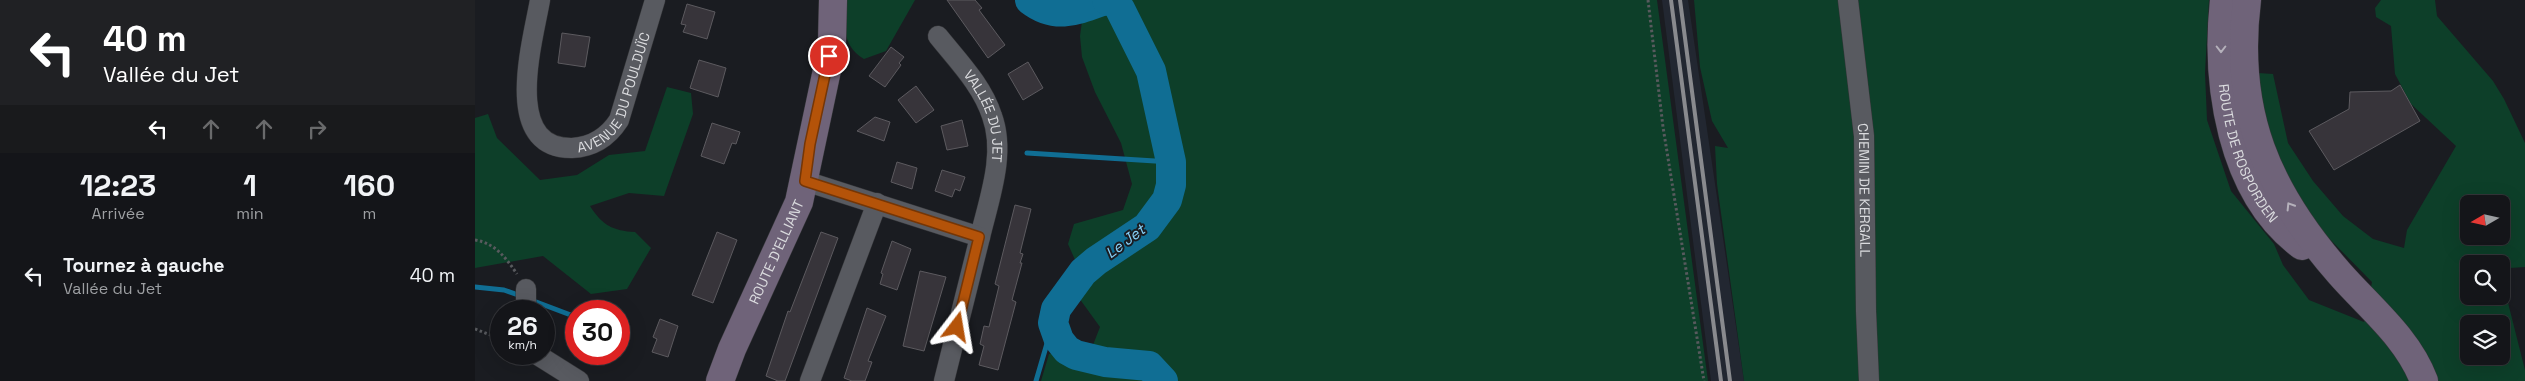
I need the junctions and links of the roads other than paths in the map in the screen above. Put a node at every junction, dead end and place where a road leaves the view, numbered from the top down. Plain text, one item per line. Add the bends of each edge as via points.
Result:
1 (540, 0) edge
2 (655, 0) edge
3 (833, 0) edge
4 (1848, 0) edge
5 (2224, 0) edge
6 (2247, 0) edge
7 (938, 36) dead end
8 (805, 181) junction
9 (877, 202) junction
10 (979, 237) junction
11 (2340, 274) junction
12 (526, 289) road end
13 (526, 300) edge
14 (554, 365) edge
15 (579, 381) edge
16 (720, 381) edge
17 (810, 381) edge
18 (944, 381) edge
19 (1869, 381) edge
20 (2424, 381) edge

1 - 2 street, AVENUE DU POULDUÏC via 526,102 530,120 540,136 565,148 594,143 609,135 619,120
3 - 8 main road, ROUTE D'ELLIANT via 832,42
4 - 19 street, CHEMIN DE KERGALL via 1864,136
5 -> 11 main road, ROUTE DE ROSPORDEN via 2220,51 2222,77 2229,122 2243,164 2257,193 2286,233
11 -> 6 main road, ROUTE DE ROSPORDEN via 2297,218 2271,174 2257,142 2244,78
7 - 10 street, VALLÉE DU JET via 979,90 993,117 995,171
8 - 9 street
8 - 16 main road, ROUTE D'ELLIANT via 792,220
9 - 10 street
9 - 17 street
10 - 18 street, VALLÉE DU JET
11 - 20 main road, ROUTE DE ROSPORDEN via 2411,354
12 - 13 street
14 - 15 street

